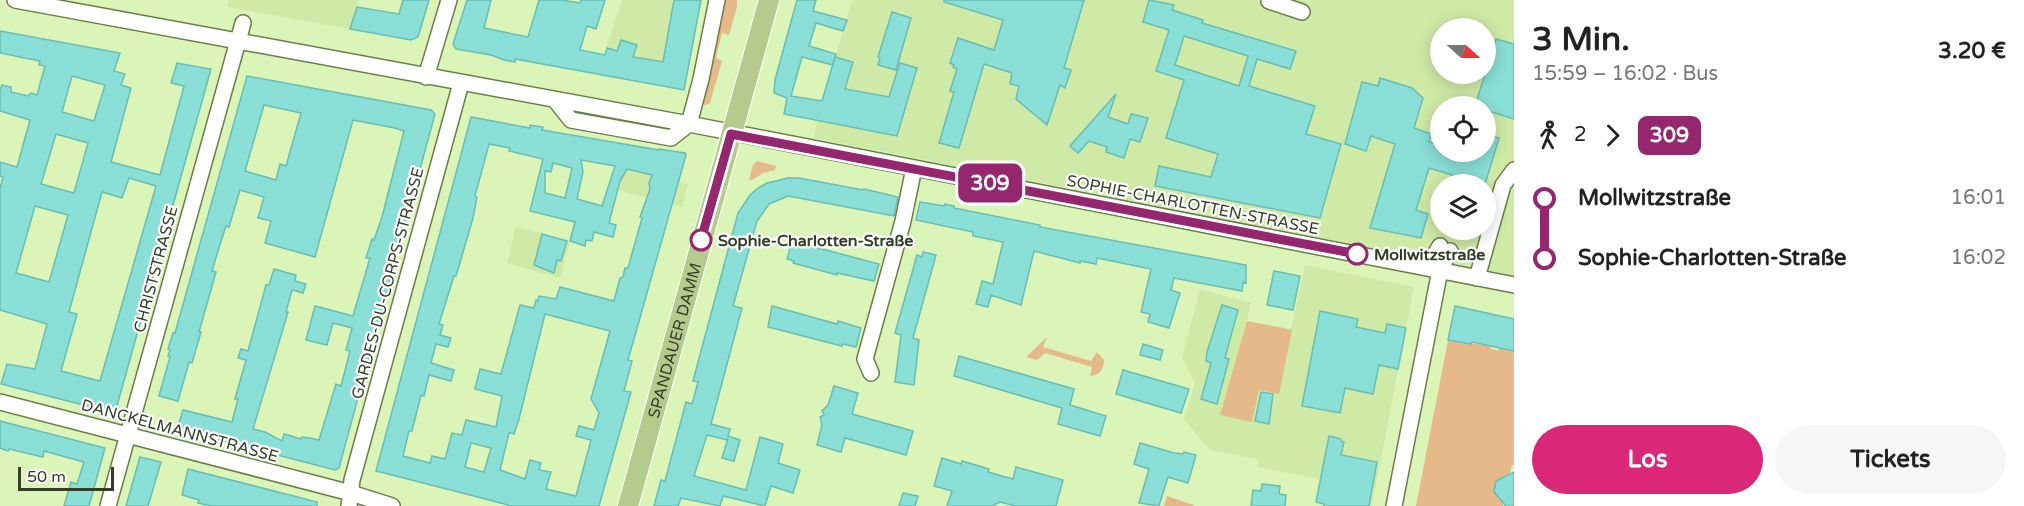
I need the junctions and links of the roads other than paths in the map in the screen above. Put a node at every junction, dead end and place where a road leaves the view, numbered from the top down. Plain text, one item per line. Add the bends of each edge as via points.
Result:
1 (15, 0) edge
2 (449, 0) edge
3 (717, 0) edge
4 (769, 0) edge
5 (1269, 0) edge
6 (1302, 12) dead end
7 (243, 23) dead end
8 (237, 41) junction
9 (426, 77) junction
10 (461, 83) junction
11 (689, 124) junction
12 (731, 134) junction
13 (914, 168) junction
14 (1514, 170) edge
15 (1445, 248) dead end
16 (1434, 268) junction
17 (1477, 278) junction
18 (1514, 285) edge
19 (871, 373) dead end
20 (0, 402) edge
21 (128, 435) junction
22 (350, 499) edge
23 (108, 506) edge
24 (392, 506) edge
25 (628, 506) edge
26 (1394, 506) edge

1 - 8 street, SOPHIE-CHARLOTTEN-STRASSE
2 - 9 street
3 - 11 street
4 - 12 main road, SPANDAUER DAMM
5 - 6 street
7 - 8 street, CHRISTSTRASSE
8 - 9 street, SOPHIE-CHARLOTTEN-STRASSE
8 - 21 street, CHRISTSTRASSE
9 - 10 street, SOPHIE-CHARLOTTEN-STRASSE
10 - 11 street, SOPHIE-CHARLOTTEN-STRASSE
10 - 22 street, GARDES-DU-CORPS-STRASSE
11 - 12 street, SOPHIE-CHARLOTTEN-STRASSE
12 - 13 street, SOPHIE-CHARLOTTEN-STRASSE
12 - 25 main road, SPANDAUER DAMM
13 - 16 street, SOPHIE-CHARLOTTEN-STRASSE
13 - 19 street via 865,360
14 - 17 street via 1503,184
15 - 16 street
16 - 17 street, SOPHIE-CHARLOTTEN-STRASSE
16 - 26 street
17 - 18 street, SOPHIE-CHARLOTTEN-STRASSE
20 - 21 street, DANCKELMANNSTRASSE
21 - 22 street, DANCKELMANNSTRASSE
21 - 23 street, CHRISTSTRASSE
22 - 24 street, DANCKELMANNSTRASSE

